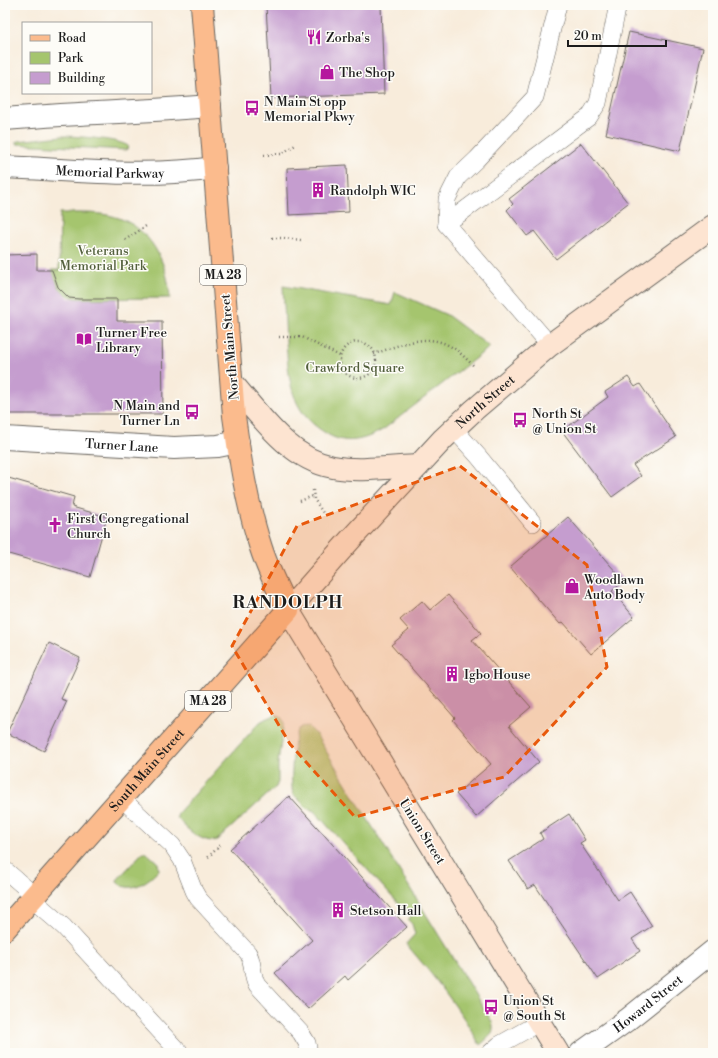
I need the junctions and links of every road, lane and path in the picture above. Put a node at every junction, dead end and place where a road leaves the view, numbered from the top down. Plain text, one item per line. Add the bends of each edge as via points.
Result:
1 (202, 5) edge
2 (558, 5) edge
3 (616, 5) edge
4 (210, 106) junction
5 (5, 119) edge
6 (297, 144) dead end
7 (264, 155) dead end
8 (5, 168) edge
9 (215, 168) junction
10 (446, 224) junction
11 (146, 226) dead end
12 (713, 226) edge
13 (272, 238) dead end
14 (126, 240) dead end
15 (301, 240) dead end
16 (279, 337) dead end
17 (550, 345) junction
18 (374, 354) junction
19 (340, 356) junction
20 (474, 366) dead end
21 (232, 383) junction
22 (454, 429) junction
23 (5, 438) edge
24 (238, 442) junction
25 (418, 466) junction
26 (314, 488) dead end
27 (313, 496) junction
28 (300, 501) dead end
29 (323, 513) dead end
30 (533, 523) dead end
31 (288, 610) junction
32 (122, 799) junction
33 (5, 870) edge
34 (33, 897) junction
35 (5, 929) edge
36 (713, 951) edge
37 (540, 1022) junction
38 (180, 1053) edge
39 (309, 1053) edge
40 (490, 1053) edge
41 (558, 1053) edge
42 (581, 1053) edge

1 - 4 main road, North Main Street / MA 28
2 - 10 lane via 536,97 458,177 447,199
3 - 10 lane via 598,103 589,117
4 - 5 street
4 - 9 main road, North Main Street / MA 28
6 - 7 path via 281,154
8 - 9 street, Memorial Parkway via 143,173
9 - 21 main road, North Main Street / MA 28
10 - 17 lane
11 - 14 path
12 - 17 main road, North Street
13 - 15 path
16 - 19 path via 302,337
17 - 22 main road, North Street
18 - 19 path via 368,345 357,342 346,346
18 - 19 path via 373,370 359,378 344,371
18 - 20 path via 426,339 450,346
21 - 24 main road, North Main Street / MA 28
21 - 25 main road via 282,440 319,464 351,468
22 - 25 main road, North Street
22 - 30 lane
23 - 24 street, Turner Lane via 174,448 218,446
24 - 31 main road, North Main Street / MA 28 via 246,492 261,548
25 - 31 main road, North Street
26 - 27 path
27 - 28 path
27 - 29 path
31 - 32 main road, South Main Street / MA 28
31 - 37 main road, Union Street
32 - 34 main road, South Main Street / MA 28
32 - 39 lane via 172,845 198,898 248,953 257,985 301,1033
33 - 34 lane
34 - 35 main road, South Main Street / MA 28
34 - 38 lane
36 - 42 street, Howard Street
37 - 40 lane via 499,1045
37 - 41 main road, Union Street

